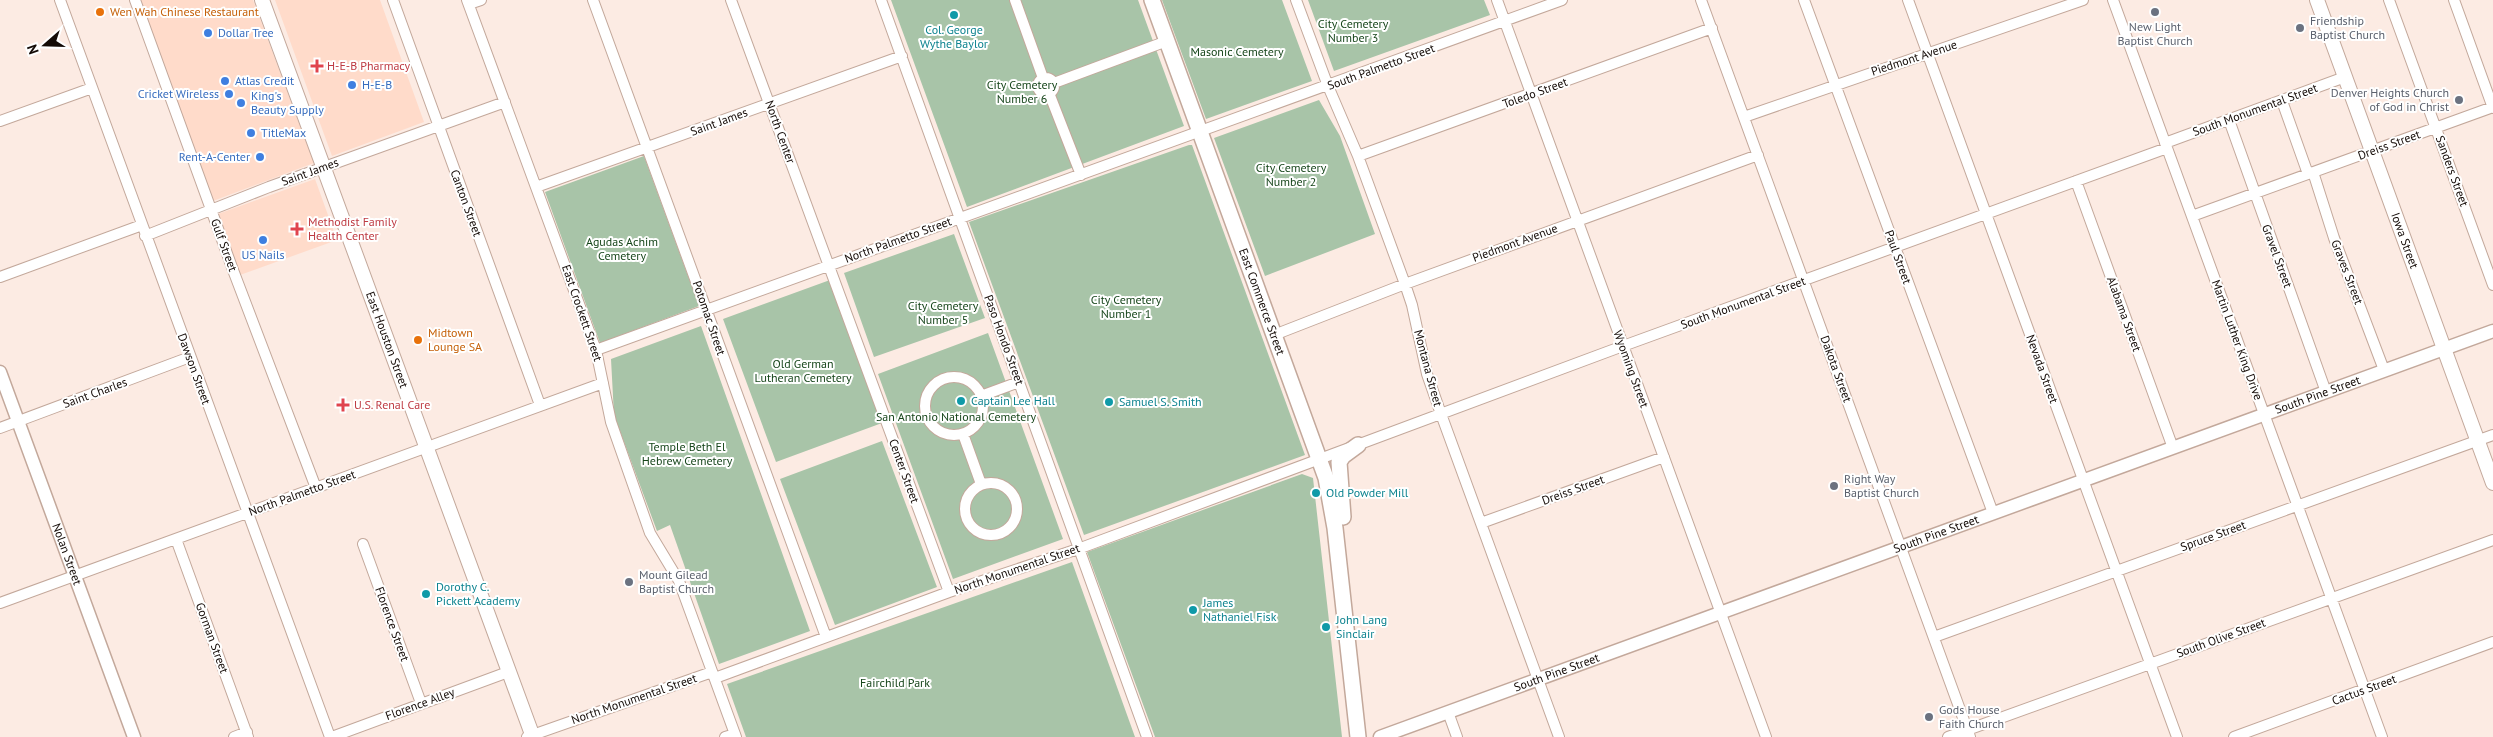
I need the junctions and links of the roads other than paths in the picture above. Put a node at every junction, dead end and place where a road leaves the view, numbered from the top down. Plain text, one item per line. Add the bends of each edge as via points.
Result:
1 (60, 0) edge
2 (135, 0) edge
3 (262, 0) edge
4 (392, 0) edge
5 (481, 0) edge
6 (593, 0) edge
7 (731, 0) edge
8 (881, 0) edge
9 (1015, 0) edge
10 (1152, 0) edge
11 (1296, 0) edge
12 (1497, 0) edge
13 (1562, 0) edge
14 (1701, 0) edge
15 (1804, 0) edge
16 (1908, 0) edge
17 (2084, 0) edge
18 (2114, 0) edge
19 (2317, 0) edge
20 (2389, 0) edge
21 (2454, 0) edge
22 (468, 2) edge
23 (1504, 22) junction
24 (1712, 28) junction
25 (1167, 41) junction
26 (1928, 54) junction
27 (902, 56) junction
28 (2345, 77) junction
29 (1043, 78) junction
30 (1054, 83) junction
31 (1835, 84) junction
32 (1328, 86) junction
33 (92, 88) junction
34 (1049, 93) junction
35 (1531, 95) junction
36 (2282, 101) junction
37 (505, 102) junction
38 (769, 104) junction
39 (2493, 107) edge
40 (1744, 117) junction
41 (2229, 120) junction
42 (0, 121) edge
43 (439, 126) junction
44 (2436, 127) junction
45 (1200, 132) junction
46 (2166, 145) junction
47 (648, 148) junction
48 (2372, 151) junction
49 (1758, 155) junction
50 (1358, 156) junction
51 (323, 167) junction
52 (2311, 173) junction
53 (1080, 175) junction
54 (2076, 181) junction
55 (536, 187) junction
56 (2255, 193) junction
57 (211, 209) junction
58 (1986, 214) junction
59 (2192, 216) junction
60 (960, 218) junction
61 (1577, 220) junction
62 (144, 230) junction
63 (1895, 247) junction
64 (829, 265) junction
65 (0, 277) edge
66 (1804, 280) junction
67 (1405, 284) junction
68 (2493, 285) edge
69 (707, 310) junction
70 (2493, 331) edge
71 (1274, 335) junction
72 (1623, 346) junction
73 (2444, 348) junction
74 (596, 350) junction
75 (190, 357) junction
76 (2384, 370) junction
77 (0, 372) edge
78 (1019, 382) junction
79 (603, 383) junction
80 (2326, 392) junction
81 (981, 396) junction
82 (540, 405) junction
83 (1441, 414) junction
84 (2264, 414) junction
85 (18, 421) junction
86 (0, 428) edge
87 (963, 434) junction
88 (2493, 435) edge
89 (2478, 440) junction
90 (1358, 445) junction
91 (426, 448) junction
92 (2173, 448) junction
93 (1664, 457) junction
94 (1320, 459) junction
95 (2083, 480) junction
96 (2493, 482) edge
97 (981, 484) junction
98 (316, 488) junction
99 (2298, 506) junction
100 (248, 512) junction
101 (1993, 514) junction
102 (1482, 523) junction
103 (176, 539) junction
104 (2493, 540) edge
105 (363, 544) dead end
106 (1901, 547) junction
107 (1078, 549) junction
108 (2116, 571) junction
109 (75, 576) junction
110 (949, 592) junction
111 (2332, 598) junction
112 (0, 603) edge
113 (1344, 611) junction
114 (1721, 613) junction
115 (826, 637) junction
116 (1934, 637) junction
117 (2493, 642) edge
118 (2150, 664) junction
119 (508, 672) junction
120 (714, 675) junction
121 (1538, 678) junction
122 (2365, 690) junction
123 (421, 703) junction
124 (1448, 712) junction
125 (1969, 734) edge
126 (248, 735) edge
127 (530, 736) edge
128 (732, 736) edge
129 (134, 737) edge
130 (234, 737) edge
131 (331, 737) edge
132 (1147, 737) edge
133 (1358, 737) edge
134 (1380, 737) edge
135 (1457, 737) edge
136 (1559, 737) edge
137 (1766, 737) edge
138 (1948, 737) edge
139 (2177, 737) edge
140 (2234, 737) edge
141 (2382, 737) edge

1 - 33 street, Dawson Street
2 - 57 street, Gulf Street
3 - 51 main road, East Houston Street
4 - 43 street, Canton Street
5 - 22 street
6 - 47 street, Potomac Street
7 - 38 street, North Center
8 - 27 street, Paso Hondo Street
9 - 29 street
10 - 25 main road, East Commerce Street
11 - 32 street, Montana Street
12 - 23 street, Wyoming Street
13 - 23 street, South Palmetto Street
14 - 24 street, Dakota Street
15 - 31 street, Paul Street
16 - 26 street, Nevada Street
17 - 26 street, Piedmont Avenue
18 - 46 street, Martin Luther King Drive
19 - 28 main road, Iowa Street
20 - 44 street, Sanders Street
21 - 39 street
22 - 37 street, East Crockett Street
23 - 32 street, South Palmetto Street
23 - 35 street, Wyoming Street
24 - 35 street, Toledo Street
24 - 40 street, Dakota Street
25 - 30 street
25 - 45 main road, East Commerce Street
26 - 31 street, Piedmont Avenue
26 - 58 street, Nevada Street
27 - 38 street, Saint James
27 - 60 street, Paso Hondo Street
28 - 36 street, South Monumental Street
28 - 48 main road, Iowa Street
29 - 30 street
29 - 34 street via 1038,88
30 - 34 street
31 - 40 street, Piedmont Avenue
31 - 63 street, Paul Street
32 - 45 street, South Palmetto Street
32 - 50 street, Montana Street
33 - 42 street
33 - 62 street, Dawson Street
34 - 53 street
35 - 50 street, Toledo Street
35 - 61 street, Wyoming Street
36 - 41 street, South Monumental Street
36 - 52 street, Graves Street
37 - 43 street, Saint James
37 - 55 street, East Crockett Street
38 - 47 street, Saint James
38 - 64 street, North Center
39 - 44 street, Dreiss Street
40 - 49 street, Dakota Street
41 - 46 street, South Monumental Street
41 - 56 street, Gravel Street
43 - 51 street, Saint James
43 - 82 street, Canton Street
44 - 48 street, Dreiss Street
44 - 68 street, Sanders Street
45 - 53 street, North Palmetto Street
45 - 71 main road, East Commerce Street
46 - 54 street, South Monumental Street
46 - 59 street, Martin Luther King Drive
47 - 55 street, Saint James
47 - 69 street, Potomac Street
48 - 52 street, Dreiss Street
48 - 73 main road, Iowa Street
49 - 61 street, Piedmont Avenue
49 - 66 street, Dakota Street
50 - 67 street, Montana Street
51 - 57 street, Saint James
51 - 91 main road, East Houston Street
52 - 56 street, Dreiss Street
52 - 76 street, Graves Street
53 - 60 street, North Palmetto Street
54 - 58 street, South Monumental Street
54 - 92 street, Alabama Street
55 - 74 street, East Crockett Street
56 - 59 street, Dreiss Street
56 - 80 street, Gravel Street
57 - 62 street, Saint James
57 - 98 street, Gulf Street
58 - 63 street, South Monumental Street
58 - 95 street, Nevada Street
59 - 84 street, Martin Luther King Drive
60 - 64 street, North Palmetto Street
60 - 78 street, Paso Hondo Street
61 - 67 street, Piedmont Avenue
61 - 72 street, Wyoming Street
62 - 65 street, Saint James
62 - 75 street, Dawson Street
63 - 66 street, South Monumental Street
63 - 101 street, Paul Street
64 - 69 street, North Palmetto Street
64 - 110 street, Center Street
66 - 72 street, South Monumental Street
66 - 106 street, Dakota Street
67 - 71 street, Piedmont Avenue
67 - 83 street, Montana Street via 1427,374
69 - 74 street, North Palmetto Street
69 - 115 street, Potomac Street
70 - 73 street, South Pine Street
71 - 94 main road, East Commerce Street
72 - 83 street, South Monumental Street
72 - 93 street, Wyoming Street
73 - 76 street, South Pine Street
73 - 89 main road, Iowa Street
74 - 79 street, East Crockett Street
75 - 85 street, Saint Charles
75 - 100 street, Dawson Street
76 - 80 street, South Pine Street
77 - 85 street, Nolan Street
78 - 81 street
78 - 107 street, Paso Hondo Street
79 - 82 street, North Palmetto Street
79 - 120 street, East Crockett Street via 611,422 650,534 679,581
80 - 84 street, South Pine Street
81 - 87 street via 980,419
81 - 87 street via 966,380 951,377 937,382 927,394 925,409 931,424 946,434
82 - 91 street, North Palmetto Street
83 - 90 street, South Monumental Street
83 - 102 street, Montana Street
84 - 92 street, South Pine Street
84 - 99 street, Martin Luther King Drive
85 - 86 street, Saint Charles
85 - 109 street, Nolan Street
87 - 97 street
88 - 89 street, Spruce Street
89 - 96 main road, Iowa Street
89 - 99 street, Spruce Street
90 - 94 street, South Monumental Street
90 - 113 main road, East Commerce Street via 1339,462 1348,575
91 - 98 street, North Palmetto Street
91 - 119 main road, East Houston Street
92 - 95 street, South Pine Street
93 - 102 street, Dreiss Street
93 - 114 street, Wyoming Street
94 - 107 street, North Monumental Street
94 - 113 main road, East Commerce Street via 1332,502
95 - 101 street, South Pine Street
95 - 108 street, Nevada Street
97 - 97 street via 974,488 965,502 966,519 985,534 1002,533 1016,514 1015,498 1005,486
98 - 100 street, North Palmetto Street
99 - 108 street, Spruce Street
99 - 111 street, Martin Luther King Drive
100 - 103 street, North Palmetto Street
100 - 131 street, Dawson Street
101 - 106 street, South Pine Street
102 - 121 street, Montana Street
103 - 109 street, North Palmetto Street
103 - 126 street, Gorman Street
104 - 111 street, South Olive Street
105 - 123 street, Florence Street
106 - 114 street, South Pine Street
106 - 116 street, Dakota Street
107 - 110 street, North Monumental Street
107 - 132 street, Paso Hondo Street
108 - 116 street, Spruce Street
108 - 118 street, Nevada Street
109 - 112 street, North Palmetto Street
109 - 129 street, Nolan Street
110 - 115 street, North Monumental Street
111 - 118 street, South Olive Street
111 - 122 street, Martin Luther King Drive
113 - 133 main road, East Commerce Street
114 - 121 street, South Pine Street
114 - 137 street, Wyoming Street
115 - 120 street, North Monumental Street
116 - 125 street, Dakota Street
117 - 122 street, Cactus Street
118 - 125 street, South Olive Street
118 - 139 street, Nevada Street
119 - 123 street, Florence Alley
119 - 127 main road, East Houston Street
120 - 127 street, North Monumental Street
120 - 128 street, East Crockett Street
121 - 124 street, South Pine Street
121 - 136 street, Montana Street
122 - 140 street, Cactus Street
122 - 141 street, Martin Luther King Drive
123 - 131 street, Florence Alley
124 - 134 street, South Pine Street
124 - 135 street
125 - 138 street, South Olive Street
126 - 130 street

